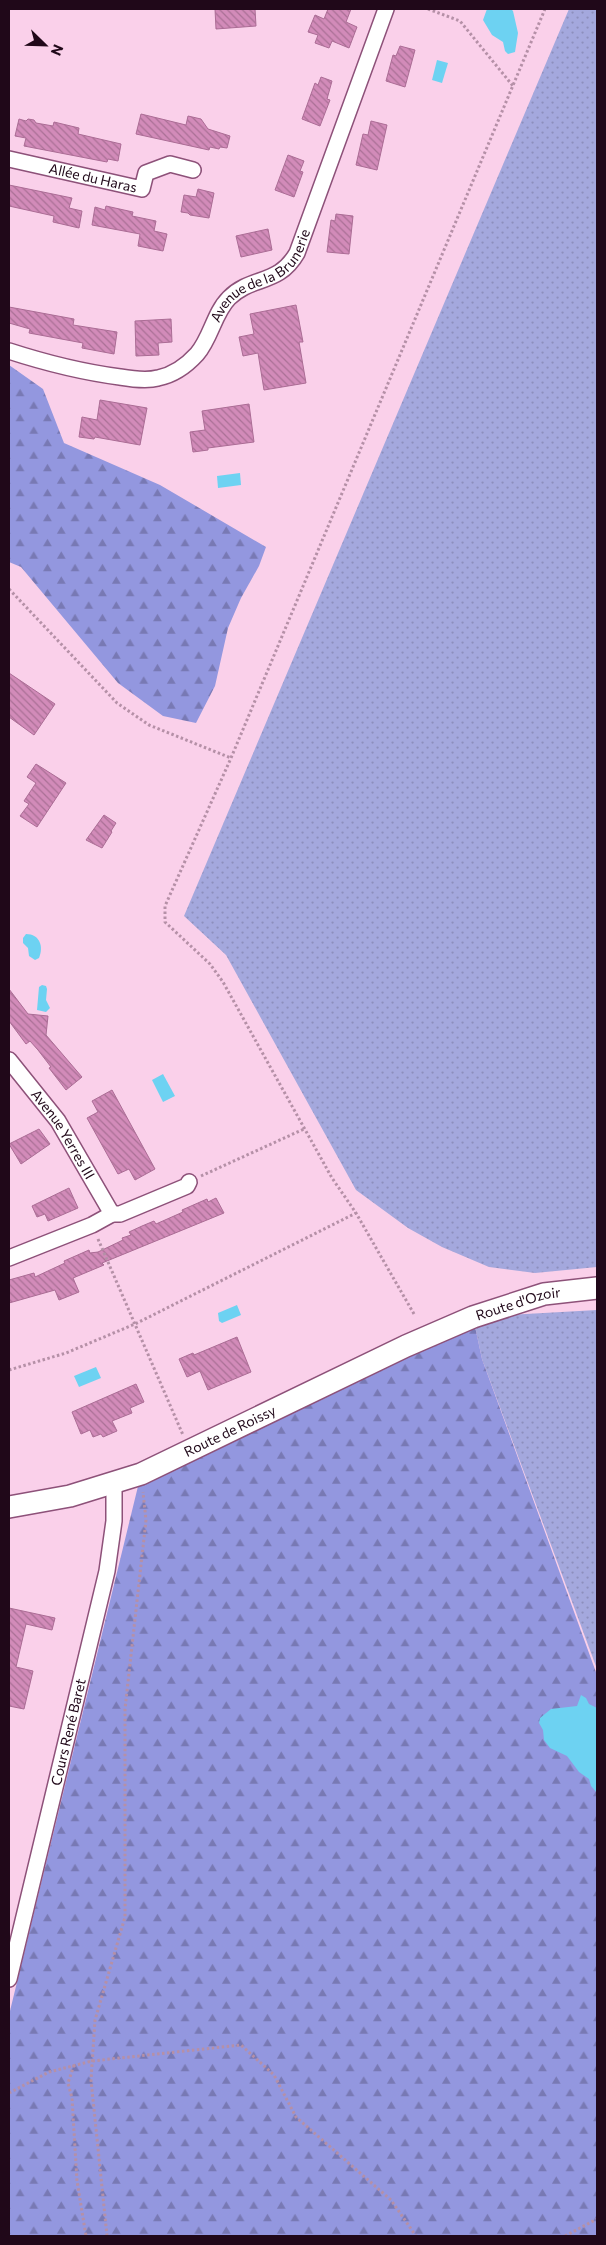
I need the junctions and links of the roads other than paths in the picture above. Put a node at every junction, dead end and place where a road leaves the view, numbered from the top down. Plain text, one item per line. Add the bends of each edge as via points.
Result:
1 (386, 9) edge
2 (9, 159) edge
3 (193, 170) dead end
4 (9, 351) edge
5 (9, 1060) edge
6 (190, 1182) road end
7 (112, 1214) junction
8 (9, 1258) edge
9 (597, 1288) edge
10 (442, 1330) joint
11 (114, 1483) junction
12 (9, 1507) edge
13 (9, 1979) edge

1 - 4 street, Avenue de la Brunerie via 297,253 280,273 240,289 228,299 203,346 188,363 156,379 130,378 83,372
2 - 3 street, Allée du Haras via 142,188 146,174 170,164
5 - 7 street, Avenue Yerres III via 58,1121
6 - 7 street via 120,1214
7 - 8 street
9 - 10 main road, Route d'Ozoir via 544,1294
10 - 11 main road, Route de Roissy via 141,1474
11 - 12 main road, Route de Roissy via 70,1496
11 - 13 street, Cours René Baret via 114,1521 107,1571

